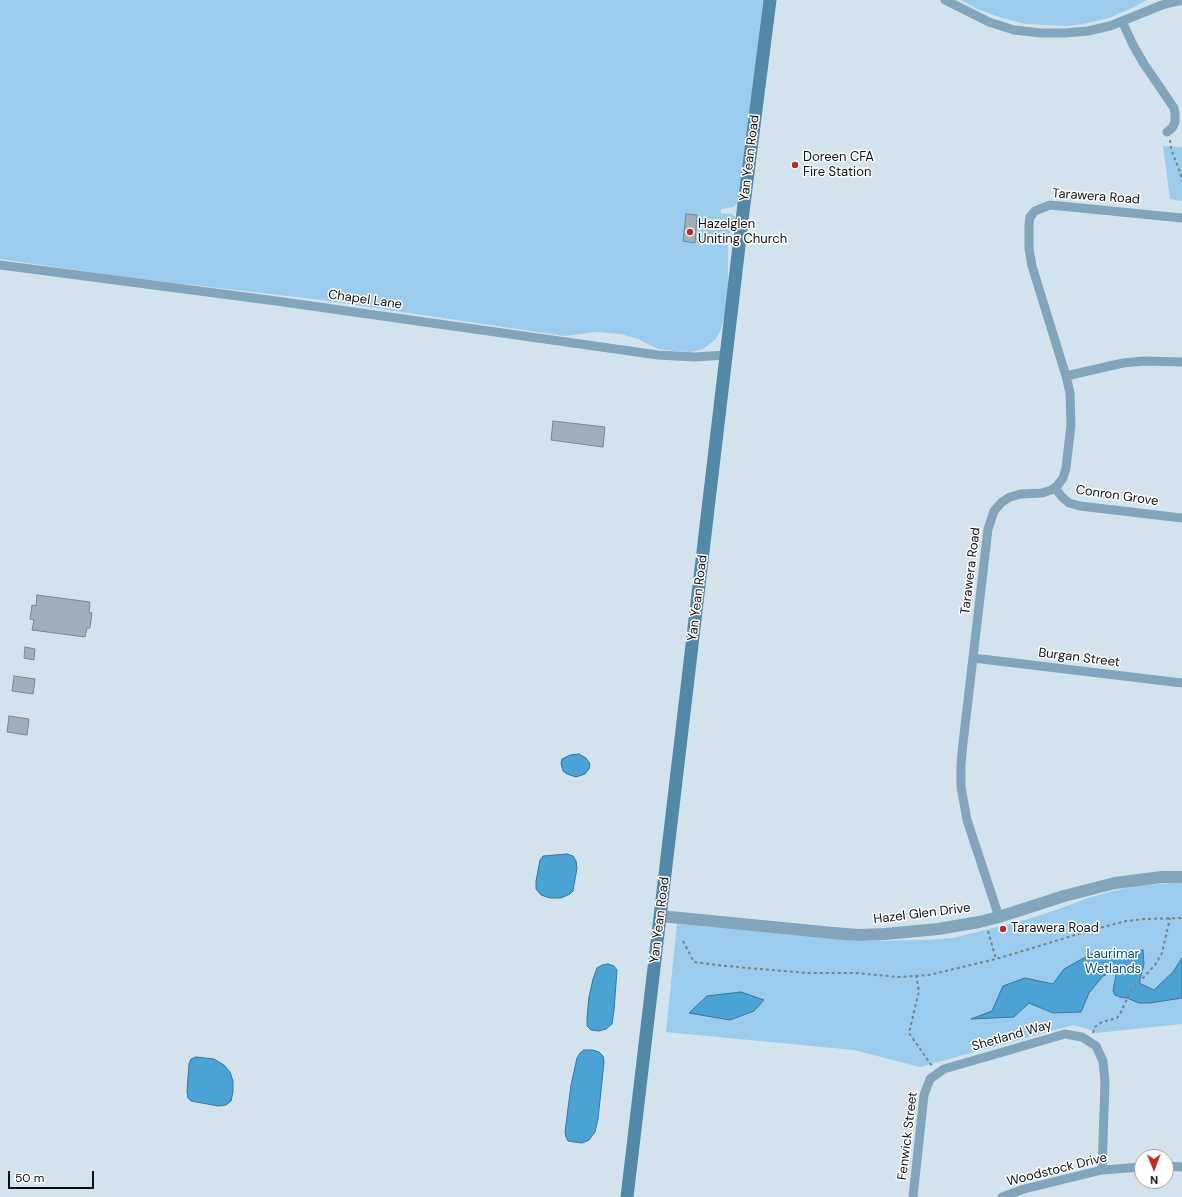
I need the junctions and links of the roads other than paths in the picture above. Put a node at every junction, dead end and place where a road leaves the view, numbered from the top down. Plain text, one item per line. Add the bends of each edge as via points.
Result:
1 (770, 0) edge
2 (945, 0) edge
3 (1182, 0) edge
4 (1164, 2) edge
5 (1122, 21) junction
6 (1168, 132) road end
7 (1182, 218) edge
8 (0, 265) edge
9 (726, 355) junction
10 (1182, 362) edge
11 (1066, 376) junction
12 (1055, 488) junction
13 (1182, 518) edge
14 (974, 658) junction
15 (1182, 683) edge
16 (1182, 877) edge
17 (660, 916) junction
18 (999, 917) junction
19 (934, 1076) joint
20 (1134, 1168) edge
21 (1102, 1170) junction
22 (627, 1197) edge
23 (913, 1197) edge
24 (1002, 1197) edge

1 - 9 main road, Yan Yean Road
2 - 5 street via 989,22 1014,30 1065,34 1110,26
3 - 4 street
4 - 5 street
5 - 6 street via 1144,64 1174,108 1175,122
7 - 11 street, Tarawera Road via 1050,205 1035,211 1030,217 1029,249 1032,266
8 - 9 street, Chapel Lane via 658,355
9 - 17 main road, Yan Yean Road
10 - 11 street via 1123,363
11 - 12 street, Tarawera Road via 1071,408 1069,447 1063,478
12 - 13 street, Conron Grove via 1070,503 1080,506
12 - 14 street, Tarawera Road via 1042,493 1010,497 1002,502 990,519
14 - 15 street, Burgan Street
14 - 18 street, Tarawera Road via 961,764 962,787 967,820
16 - 18 street, Hazel Glen Drive via 1136,880 1090,889
17 - 18 street, Hazel Glen Drive via 859,934 885,934 959,926
17 - 22 main road, Yan Yean Road
19 - 21 street, Shetland Way via 944,1068 1065,1034 1082,1037 1096,1046 1103,1061 1105,1082
19 - 23 street, Fenwick Street via 924,1095
20 - 21 street, Woodstock Drive
21 - 24 street, Woodstock Drive

